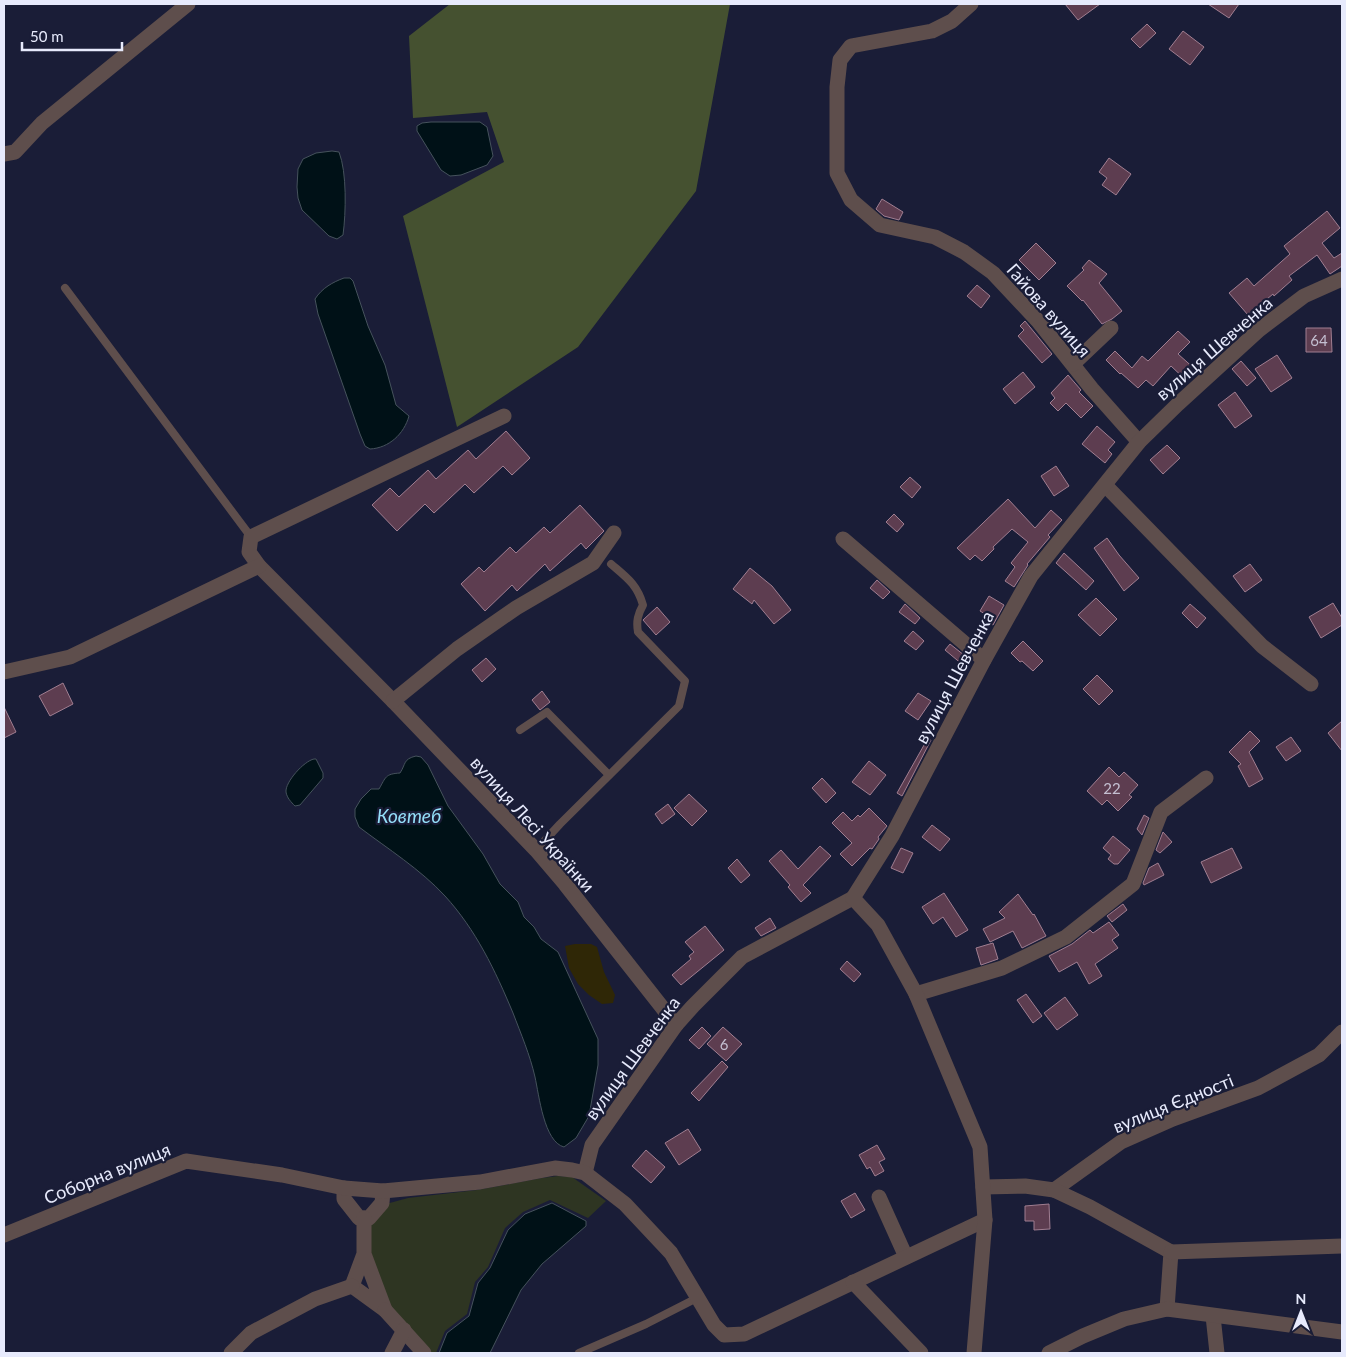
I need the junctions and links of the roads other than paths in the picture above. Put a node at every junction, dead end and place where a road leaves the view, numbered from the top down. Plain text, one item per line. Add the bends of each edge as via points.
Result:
1 (188, 4) edge
2 (971, 4) edge
3 (4, 154) edge
4 (1342, 280) edge
5 (65, 288) dead end
6 (1111, 328) dead end
7 (1073, 364) junction
8 (504, 416) dead end
9 (1139, 442) junction
10 (1105, 485) junction
11 (614, 533) dead end
12 (250, 537) junction
13 (843, 539) dead end
14 (610, 564) dead end
15 (259, 566) junction
16 (984, 660) junction
17 (4, 672) edge
18 (1311, 684) dead end
19 (393, 701) junction
20 (520, 730) dead end
21 (609, 776) junction
22 (1206, 778) dead end
23 (536, 850) junction
24 (853, 898) junction
25 (916, 994) junction
26 (676, 1025) junction
27 (1342, 1032) edge
28 (585, 1173) junction
29 (983, 1187) junction
30 (344, 1188) junction
31 (1054, 1190) junction
32 (383, 1191) junction
33 (879, 1197) dead end
34 (364, 1218) junction
35 (985, 1220) junction
36 (4, 1235) edge
37 (1342, 1246) edge
38 (1171, 1252) junction
39 (364, 1254) junction
40 (906, 1257) junction
41 (853, 1282) junction
42 (352, 1286) junction
43 (697, 1298) junction
44 (1167, 1309) junction
45 (385, 1310) junction
46 (1213, 1316) junction
47 (404, 1330) junction
48 (1342, 1332) edge
49 (231, 1353) edge
50 (392, 1353) edge
51 (424, 1353) edge
52 (579, 1353) edge
53 (921, 1353) edge
54 (974, 1353) edge
55 (1049, 1353) edge
56 (1217, 1353) edge

1 - 3 street via 42,123 15,152
2 - 7 street, Гайова вулиця via 952,21 932,31 851,46 840,60 837,173 851,200 880,225 935,237 964,252 993,273
4 - 9 street, вулиця Шевченка via 1304,296 1259,330
5 - 12 lane
6 - 7 street
7 - 9 street, Гайова вулиця
8 - 12 street
9 - 10 street, вулиця Шевченка
10 - 16 street, вулиця Шевченка via 1031,576
10 - 18 street via 1262,646
11 - 19 street via 593,563 516,608 457,649
12 - 15 street via 249,552
13 - 16 street
14 - 21 lane via 640,592 643,604 638,632 685,681 679,706
15 - 17 street via 70,656
15 - 19 street, вулиця Лесі Українки
16 - 24 street, вулиця Шевченка via 892,836
19 - 23 street, вулиця Лесі Українки
20 - 21 lane via 547,712
21 - 23 lane
22 - 25 street via 1161,812 1133,884 1066,937 1002,968
23 - 26 street, вулиця Лесі Українки
24 - 25 street via 878,925
24 - 26 street, вулиця Шевченка via 742,957
25 - 29 street via 980,1147
26 - 28 street, вулиця Шевченка via 592,1145
27 - 31 street, вулиця Єдності via 1319,1055 1258,1088 1121,1142
28 - 32 street, Соборна вулиця via 555,1168 480,1182
28 - 43 street via 625,1204 671,1253
29 - 31 street via 1025,1186
29 - 35 street
30 - 32 street, Соборна вулиця
30 - 34 street via 344,1199 359,1218
30 - 36 street, Соборна вулиця via 186,1161
31 - 38 street
32 - 34 street via 382,1203 369,1218
33 - 40 street
34 - 39 street
35 - 40 street
35 - 54 street
37 - 38 street
38 - 44 street
39 - 42 street
39 - 45 street
40 - 41 street
41 - 43 street via 744,1334 724,1335
41 - 53 street
42 - 45 street
42 - 49 street via 315,1299 251,1333
43 - 52 lane
44 - 46 street
44 - 55 street via 1124,1319
45 - 47 street
46 - 48 street
46 - 56 street
47 - 50 street
47 - 51 street

